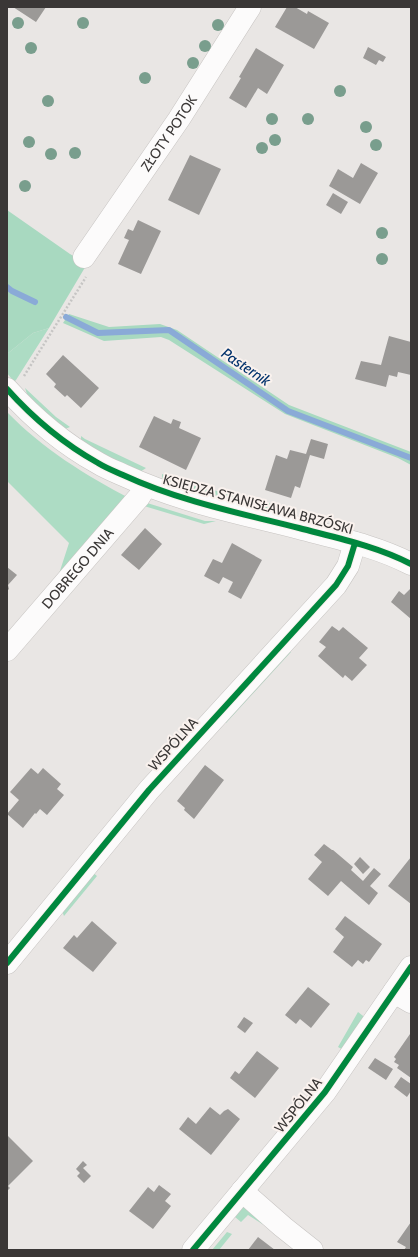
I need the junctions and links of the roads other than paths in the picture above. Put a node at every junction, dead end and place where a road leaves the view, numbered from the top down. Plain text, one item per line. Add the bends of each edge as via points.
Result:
1 (250, 7) edge
2 (84, 257) dead end
3 (9, 391) edge
4 (146, 486) junction
5 (355, 543) junction
6 (411, 564) edge
7 (7, 650) edge
8 (7, 963) edge
9 (411, 967) edge
10 (403, 997) edge
11 (242, 1191) junction
12 (193, 1250) edge
13 (312, 1250) edge

1 - 2 street, ZŁOTY POTOK via 179,119
3 - 4 street, KSIĘDZA STANISŁAWA BRZÓSKI via 48,429 73,448 99,464
4 - 5 street, KSIĘDZA STANISŁAWA BRZÓSKI via 197,502
4 - 7 street, DOBREGO DNIA
5 - 6 street, KSIĘDZA STANISŁAWA BRZÓSKI via 383,551
5 - 8 street, WSPÓLNA via 348,566 336,585 148,790
9 - 10 street, WSPÓLNA
10 - 11 street, WSPÓLNA
11 - 12 street, WSPÓLNA
11 - 13 street

